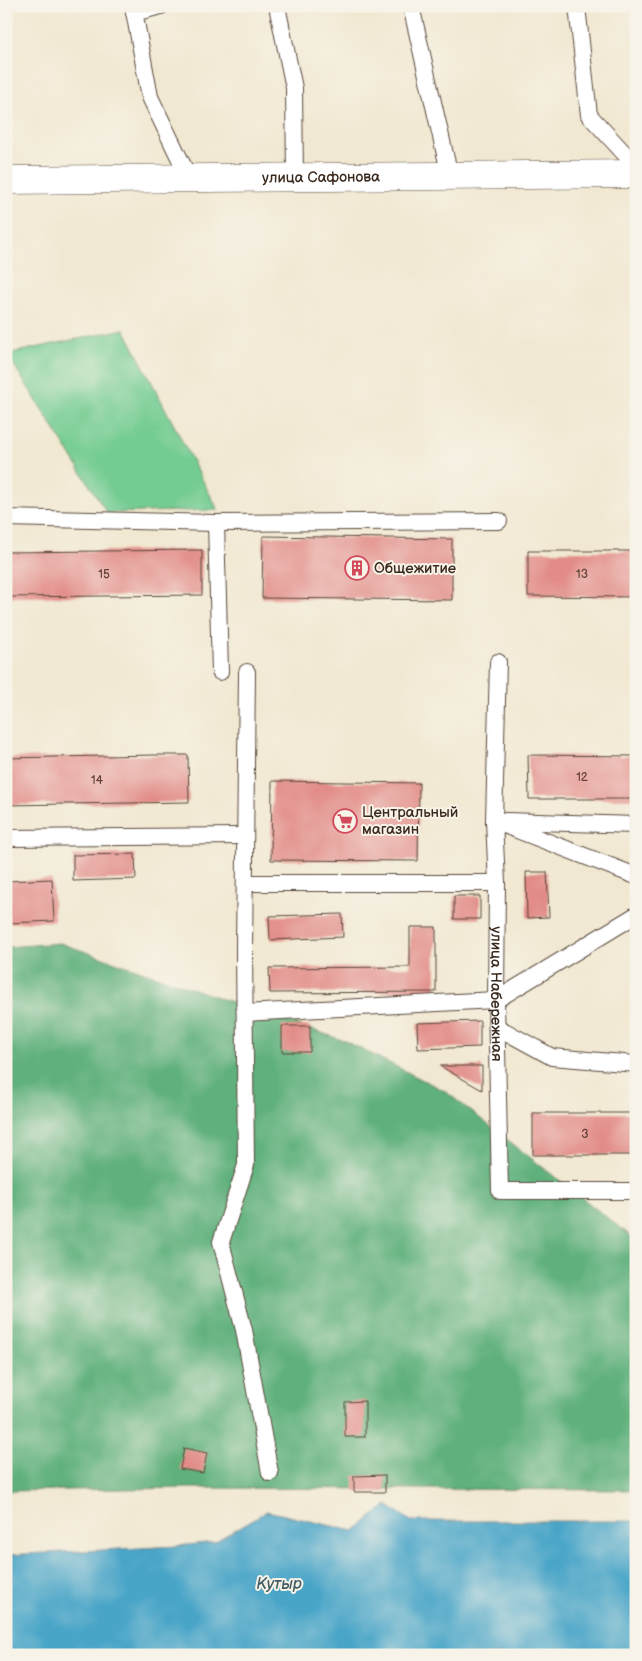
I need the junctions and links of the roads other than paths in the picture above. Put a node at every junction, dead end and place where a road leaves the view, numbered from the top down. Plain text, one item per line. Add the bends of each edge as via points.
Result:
1 (161, 6) edge
2 (277, 6) edge
3 (411, 6) edge
4 (577, 6) edge
5 (134, 10) edge
6 (636, 166) edge
7 (636, 174) edge
8 (450, 176) junction
9 (295, 177) junction
10 (189, 178) junction
11 (6, 180) edge
12 (6, 518) edge
13 (499, 520) dead end
14 (216, 523) junction
15 (498, 662) dead end
16 (220, 672) dead end
17 (247, 672) dead end
18 (494, 821) junction
19 (636, 825) edge
20 (245, 836) junction
21 (6, 838) edge
22 (636, 876) edge
23 (497, 883) junction
24 (245, 884) junction
25 (636, 915) edge
26 (496, 1000) junction
27 (245, 1013) junction
28 (497, 1027) junction
29 (636, 1064) edge
30 (636, 1192) edge
31 (270, 1472) dead end

1 - 5 lane
2 - 9 lane via 294,88
3 - 8 lane
4 - 6 lane via 589,114
5 - 10 lane via 150,97
7 - 8 street, улица Сафонова
8 - 9 street, улица Сафонова
9 - 10 street, улица Сафонова
10 - 11 street, улица Сафонова
12 - 14 lane
13 - 14 lane
14 - 16 lane
15 - 18 lane, улица Набережная
17 - 20 lane
18 - 19 lane
18 - 22 lane
18 - 23 lane, улица Набережная
20 - 21 lane
20 - 24 lane
23 - 24 lane
23 - 26 lane, улица Набережная
24 - 27 lane
25 - 26 lane
26 - 27 lane
26 - 28 lane, улица Набережная
27 - 31 lane via 246,1165 221,1242 244,1330
28 - 29 lane via 552,1057
28 - 30 lane, улица Набережная via 500,1191

